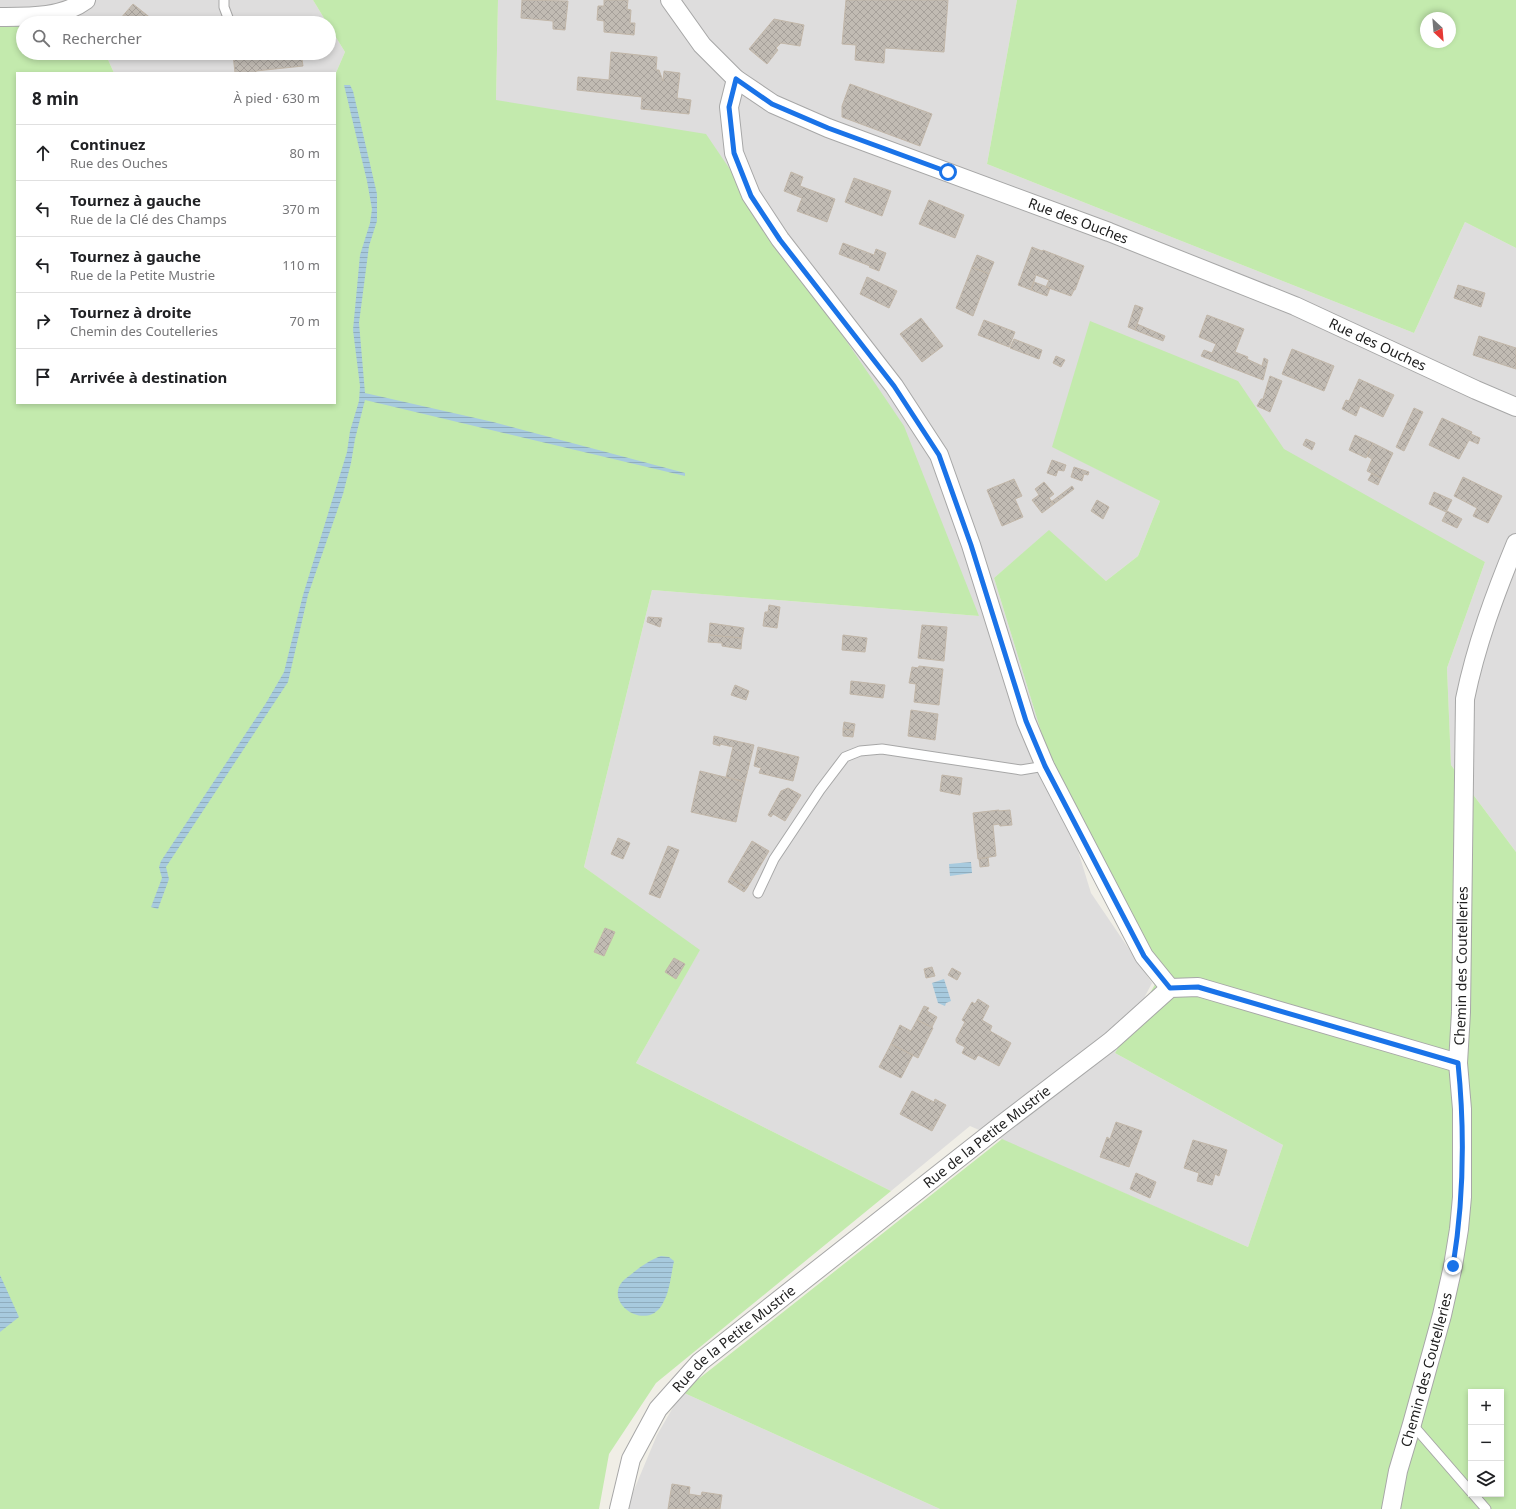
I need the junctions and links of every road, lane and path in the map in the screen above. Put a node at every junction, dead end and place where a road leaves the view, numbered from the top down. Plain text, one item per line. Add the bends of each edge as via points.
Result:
1 (86, 0) edge
2 (224, 0) edge
3 (670, 0) edge
4 (38, 16) edge
5 (227, 16) edge
6 (0, 17) edge
7 (16, 17) edge
8 (736, 79) junction
9 (1516, 407) edge
10 (1516, 543) edge
11 (1045, 766) junction
12 (758, 893) dead end
13 (1170, 988) junction
14 (1458, 1063) junction
15 (1412, 1424) junction
16 (1468, 1488) edge
17 (1476, 1497) edge
18 (619, 1509) edge
19 (1391, 1509) edge
20 (1486, 1509) edge

1 - 4 street via 77,7
2 - 5 lane
3 - 8 street, Rue des Ouches via 702,46
6 - 7 street
8 - 9 street, Rue des Ouches via 772,104 828,128 1110,232 1287,303
8 - 11 street via 729,107 734,153 751,196 780,240 894,386 939,455 971,545 1026,721
10 - 14 street, Chemin des Coutelleries via 1485,624 1465,699 1462,1004
11 - 12 lane via 1021,770 882,749 860,751 845,757 774,859
11 - 13 street via 1144,956
13 - 14 street via 1198,987
13 - 18 street, Rue de la Petite Mustrie via 1111,1041 700,1362 658,1409 631,1459
14 - 15 street, Chemin des Coutelleries via 1462,1109 1462,1197 1459,1229 1442,1315
15 - 16 lane
15 - 19 street, Chemin des Coutelleries via 1398,1470
17 - 20 lane

